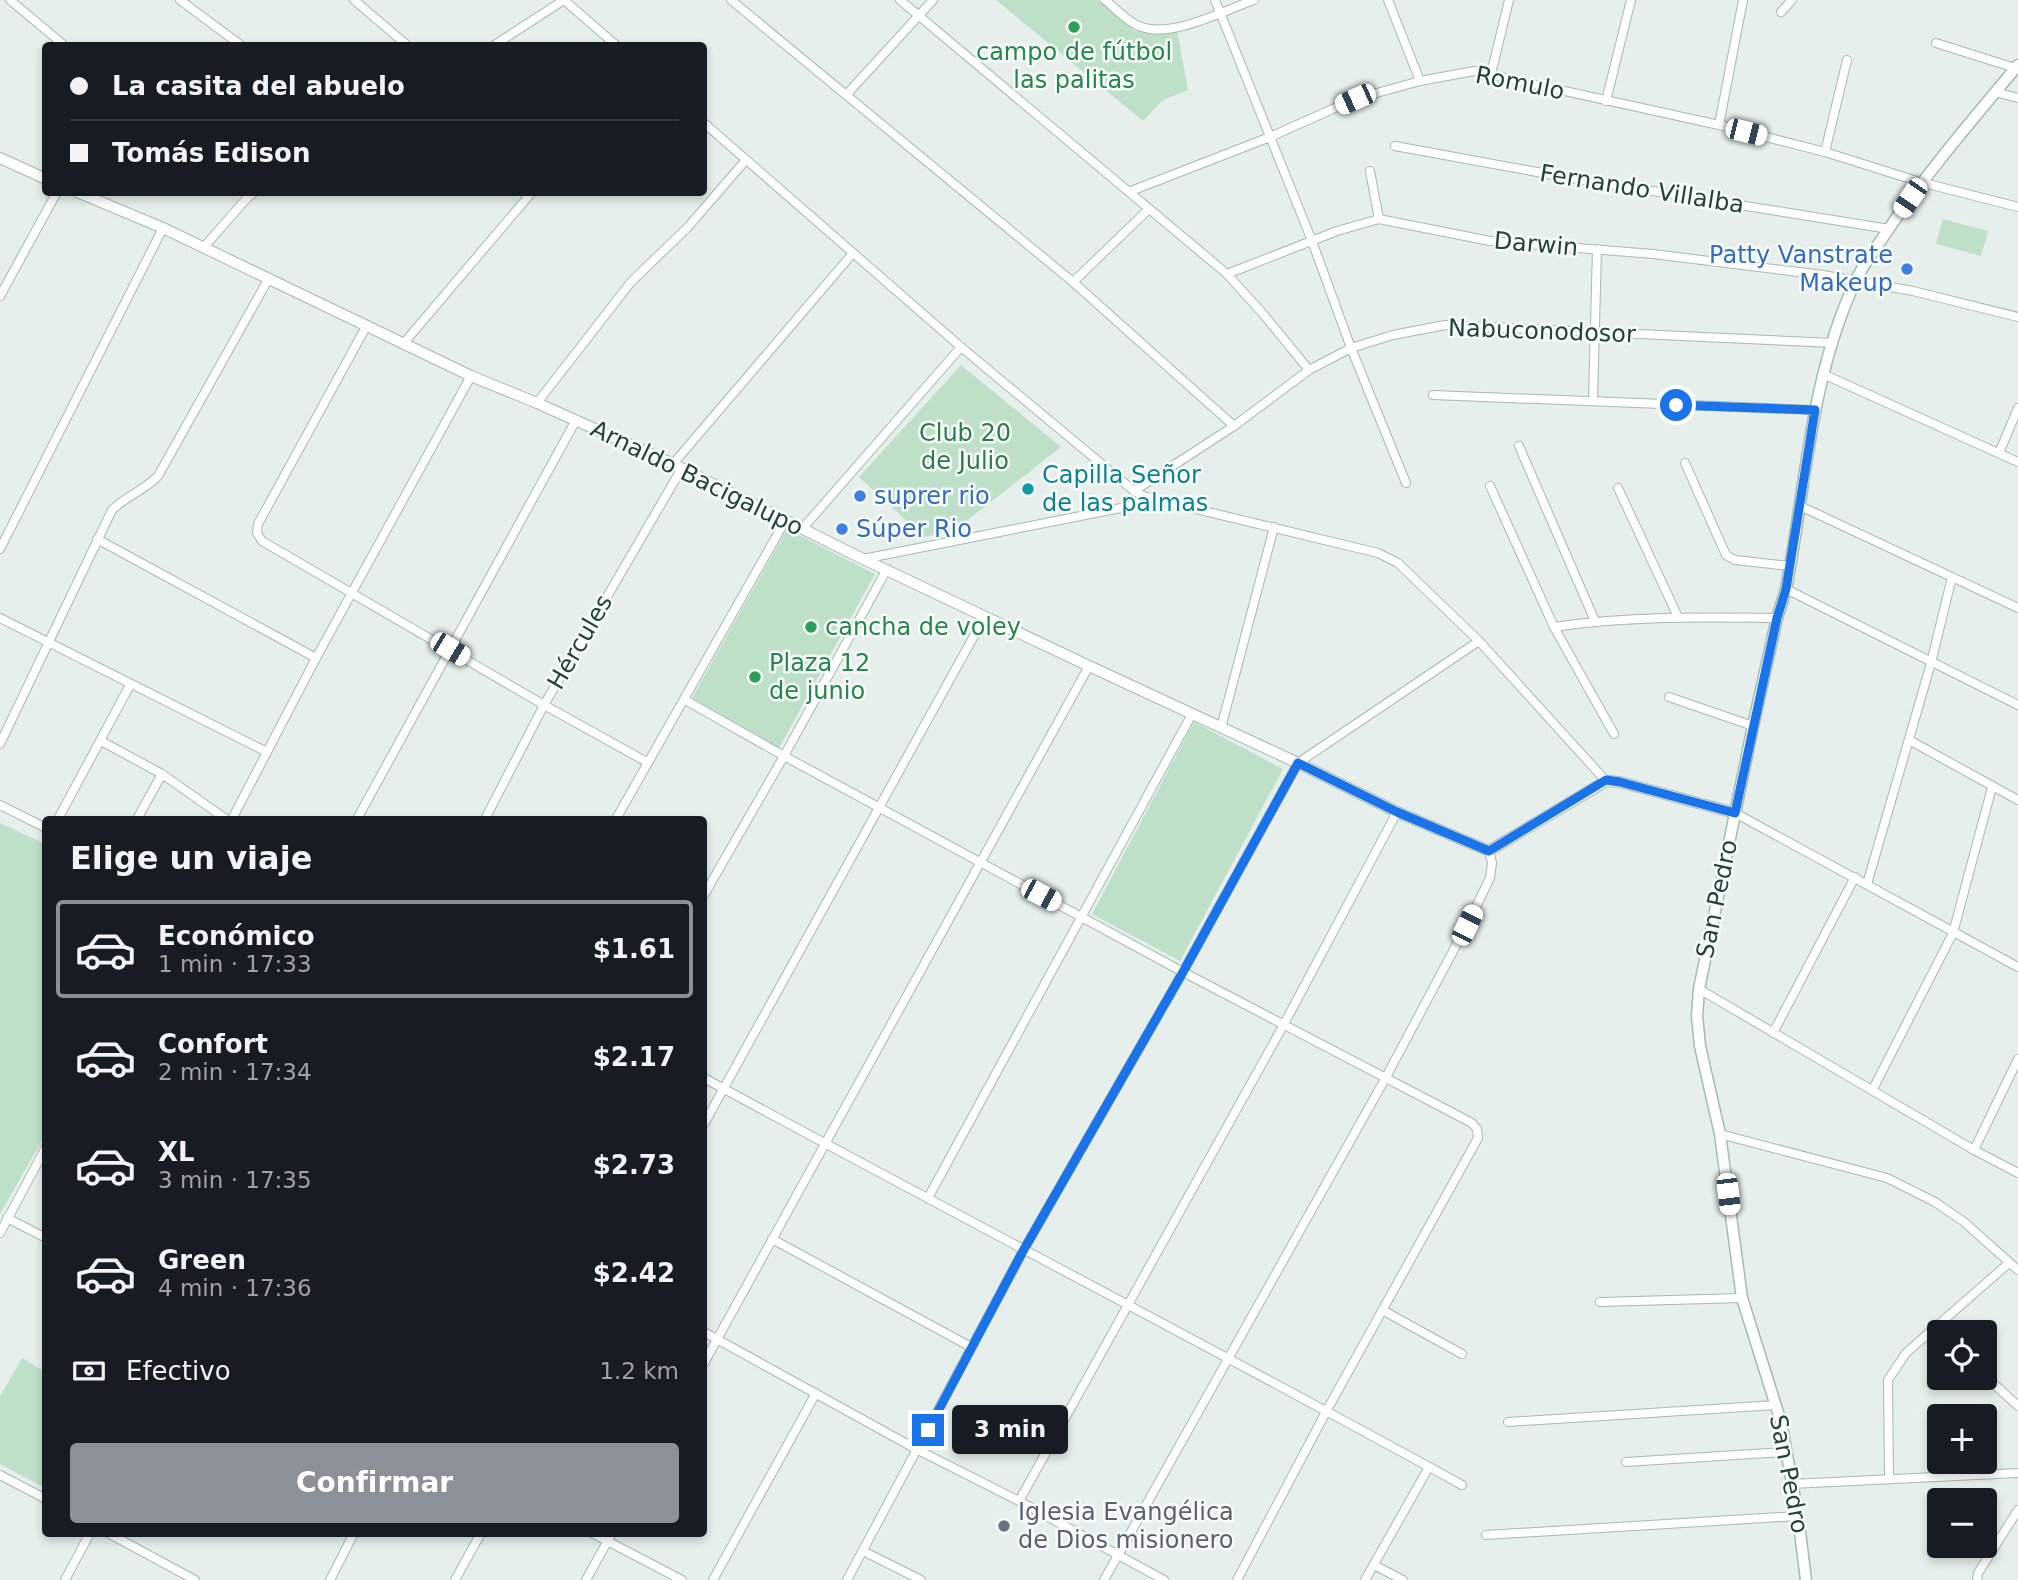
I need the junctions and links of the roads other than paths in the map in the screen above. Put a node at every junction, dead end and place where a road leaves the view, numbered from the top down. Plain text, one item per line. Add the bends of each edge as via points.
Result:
1 (10, 0) edge
2 (180, 0) edge
3 (354, 0) edge
4 (564, 0) edge
5 (731, 0) edge
6 (900, 0) edge
7 (933, 0) edge
8 (1105, 0) edge
9 (1215, 0) edge
10 (1254, 0) edge
11 (1388, 0) edge
12 (1509, 0) edge
13 (1631, 0) edge
14 (1744, 0) edge
15 (1792, 0) edge
16 (1220, 12) junction
17 (1781, 12) dead end
18 (919, 15) junction
19 (60, 42) edge
20 (237, 42) edge
21 (403, 42) edge
22 (499, 42) edge
23 (612, 42) edge
24 (1936, 43) dead end
25 (1847, 60) dead end
26 (2017, 66) edge
27 (1491, 74) junction
28 (1420, 81) junction
29 (1995, 92) junction
30 (847, 94) junction
31 (2018, 98) edge
32 (1606, 101) junction
33 (1719, 125) junction
34 (707, 126) edge
35 (1270, 137) junction
36 (1395, 146) dead end
37 (1825, 152) junction
38 (0, 158) edge
39 (745, 161) junction
40 (1370, 171) dead end
41 (42, 177) edge
42 (1920, 183) junction
43 (1131, 191) junction
44 (55, 196) edge
45 (87, 196) edge
46 (245, 196) edge
47 (530, 196) edge
48 (2018, 207) edge
49 (1149, 209) junction
50 (1379, 219) junction
51 (163, 228) junction
52 (1889, 229) junction
53 (1312, 241) junction
54 (204, 247) junction
55 (1597, 249) junction
56 (853, 253) junction
57 (1227, 274) junction
58 (269, 278) junction
59 (1856, 281) junction
60 (1073, 282) junction
61 (0, 296) edge
62 (2018, 317) edge
63 (367, 325) junction
64 (1594, 333) junction
65 (404, 343) junction
66 (1833, 343) junction
67 (961, 347) junction
68 (1351, 348) junction
69 (1308, 370) junction
70 (1823, 374) junction
71 (471, 376) junction
72 (1433, 395) dead end
73 (1592, 401) junction
74 (537, 403) junction
75 (2018, 408) edge
76 (1815, 410) junction
77 (576, 420) junction
78 (1234, 426) junction
79 (1519, 446) dead end
80 (1999, 453) junction
81 (2018, 462) edge
82 (1685, 463) dead end
83 (677, 466) junction
84 (1406, 483) dead end
85 (1490, 486) dead end
86 (1618, 488) dead end
87 (1134, 491) junction
88 (1146, 497) junction
89 (1800, 506) junction
90 (785, 521) junction
91 (1274, 527) junction
92 (803, 528) junction
93 (97, 539) junction
94 (0, 549) edge
95 (863, 559) junction
96 (1790, 566) junction
97 (887, 569) junction
98 (1952, 577) junction
99 (1786, 589) junction
100 (352, 592) junction
101 (2018, 608) edge
102 (985, 616) junction
103 (1678, 617) junction
104 (0, 618) edge
105 (1777, 618) junction
106 (1595, 621) junction
107 (1554, 627) junction
108 (48, 641) junction
109 (1479, 641) junction
110 (450, 649) junction
111 (316, 658) junction
112 (1931, 663) junction
113 (1089, 666) junction
114 (130, 685) junction
115 (1669, 697) dead end
116 (685, 700) junction
117 (544, 705) junction
118 (2018, 705) edge
119 (1192, 714) junction
120 (1753, 726) junction
121 (1222, 727) junction
122 (1615, 734) dead end
123 (1909, 740) junction
124 (101, 741) junction
125 (0, 744) edge
126 (267, 752) junction
127 (784, 756) junction
128 (647, 762) junction
129 (1298, 763) junction
130 (162, 774) junction
131 (1606, 780) junction
132 (1992, 787) junction
133 (2018, 800) edge
134 (0, 805) edge
135 (880, 808) junction
136 (1397, 812) junction
137 (1735, 813) junction
138 (60, 816) edge
139 (139, 816) edge
140 (225, 816) edge
141 (231, 816) edge
142 (359, 816) edge
143 (487, 816) edge
144 (618, 816) edge
145 (42, 826) edge
146 (1489, 851) junction
147 (981, 863) junction
148 (1855, 877) junction
149 (1867, 884) junction
150 (707, 890) edge
151 (1082, 917) junction
152 (1953, 933) junction
153 (2018, 967) edge
154 (1183, 972) junction
155 (1699, 989) junction
156 (1283, 1026) junction
157 (1773, 1033) junction
158 (2018, 1059) edge
159 (707, 1080) edge
160 (1385, 1080) junction
161 (723, 1089) junction
162 (1873, 1089) junction
163 (707, 1118) edge
164 (1720, 1134) junction
165 (824, 1144) junction
166 (1974, 1150) junction
167 (42, 1154) edge
168 (2018, 1173) edge
169 (928, 1199) junction
170 (7, 1218) junction
171 (0, 1233) edge
172 (42, 1236) edge
173 (772, 1239) junction
174 (1023, 1251) junction
175 (2009, 1263) junction
176 (2018, 1270) edge
177 (1742, 1298) junction
178 (1600, 1302) dead end
179 (1127, 1305) junction
180 (1384, 1311) junction
181 (1947, 1320) edge
182 (707, 1334) edge
183 (1927, 1337) edge
184 (717, 1340) junction
185 (971, 1347) junction
186 (1462, 1354) dead end
187 (707, 1358) edge
188 (1228, 1359) junction
189 (1997, 1387) edge
190 (816, 1393) junction
191 (1776, 1405) junction
192 (2018, 1406) edge
193 (1327, 1410) junction
194 (1508, 1422) dead end
195 (918, 1450) junction
196 (1785, 1452) junction
197 (1626, 1462) dead end
198 (1429, 1467) junction
199 (2018, 1473) edge
200 (0, 1475) edge
201 (1889, 1479) junction
202 (1791, 1484) junction
203 (1462, 1485) dead end
204 (42, 1497) edge
205 (1019, 1501) junction
206 (2018, 1510) edge
207 (1798, 1516) junction
208 (1486, 1535) dead end
209 (88, 1537) edge
210 (115, 1537) edge
211 (352, 1537) edge
212 (479, 1537) edge
213 (610, 1537) edge
214 (863, 1551) junction
215 (1117, 1555) junction
216 (1374, 1565) junction
217 (65, 1580) edge
218 (195, 1580) edge
219 (330, 1580) edge
220 (455, 1580) edge
221 (586, 1580) edge
222 (682, 1580) edge
223 (713, 1580) edge
224 (847, 1580) edge
225 (921, 1580) edge
226 (1104, 1580) edge
227 (1164, 1580) edge
228 (1237, 1580) edge
229 (1366, 1580) edge
230 (1404, 1580) edge
231 (1806, 1580) edge
232 (1977, 1580) edge

1 - 19 street
2 - 20 street
3 - 21 street
4 - 22 street
4 - 23 street
5 - 30 street
6 - 18 street
7 - 18 street
8 - 16 street via 1134,24 1152,31
9 - 16 street
10 - 16 street
11 - 28 street
12 - 27 street
13 - 32 street
14 - 33 street
15 - 17 street
16 - 35 street
18 - 30 street
18 - 43 street
24 - 26 street
25 - 37 street
26 - 29 main road, San Pedro
27 - 28 street, Romulo via 1467,71
27 - 32 street, Romulo
28 - 35 street, Romulo via 1355,99
29 - 31 street
29 - 42 main road, San Pedro
30 - 60 street
32 - 33 street, Romulo
33 - 37 street, Romulo
34 - 39 street
35 - 43 street, Romulo
35 - 53 street
36 - 52 street, Fernando Villalba
37 - 42 street, Romulo
38 - 41 street
39 - 56 street
39 - 74 street via 688,227 631,282
40 - 50 street
42 - 48 street, Romulo
42 - 52 main road, San Pedro
43 - 49 street
44 - 61 street
45 - 51 street, Arnaldo Bacigalupo
46 - 54 street
47 - 65 street
49 - 57 street
49 - 60 street
50 - 53 street, Darwin
50 - 55 street, Darwin via 1490,241
51 - 54 street, Arnaldo Bacigalupo
51 - 94 street
52 - 59 main road, San Pedro
53 - 57 street, Darwin
53 - 68 street
54 - 58 street, Arnaldo Bacigalupo
55 - 59 street, Darwin
55 - 64 street
56 - 67 street
56 - 83 street, Hércules
57 - 69 street
58 - 63 street, Arnaldo Bacigalupo
58 - 93 street via 158,476 112,510
59 - 62 street, Darwin
59 - 66 main road, San Pedro
60 - 78 street
63 - 65 street, Arnaldo Bacigalupo
63 - 100 street via 257,533 262,541
64 - 66 street, Nabuconodosor
64 - 68 street, Nabuconodosor via 1446,325
64 - 73 street
65 - 71 street, Arnaldo Bacigalupo
66 - 70 main road, San Pedro
67 - 87 street
67 - 92 street
68 - 69 street, Nabuconodosor
68 - 84 street
69 - 78 street, Nabuconodosor
70 - 76 main road, San Pedro
70 - 80 street
71 - 74 street, Arnaldo Bacigalupo
71 - 100 street
72 - 73 street
73 - 76 street
74 - 77 street, Arnaldo Bacigalupo
75 - 80 street
76 - 89 main road, San Pedro
77 - 83 street, Arnaldo Bacigalupo
77 - 110 street
78 - 87 street, Nabuconodosor
79 - 106 street
80 - 81 street
82 - 96 street via 1726,555
83 - 90 street, Arnaldo Bacigalupo
83 - 117 street, Hércules
85 - 107 street
86 - 103 street
87 - 88 street
88 - 91 street
88 - 95 street via 1131,506
89 - 96 main road, San Pedro
89 - 98 street
90 - 92 street, Arnaldo Bacigalupo
90 - 116 street
91 - 109 street via 1378,553 1398,563
91 - 121 street
92 - 95 street, Arnaldo Bacigalupo
93 - 108 street
93 - 111 street
95 - 97 street, Arnaldo Bacigalupo
96 - 99 main road, San Pedro
97 - 102 street, Arnaldo Bacigalupo
97 - 127 street
98 - 101 street
98 - 112 street
99 - 105 main road, San Pedro
99 - 112 street
100 - 110 street
100 - 111 street
102 - 113 street, Arnaldo Bacigalupo
102 - 135 street
103 - 105 street
103 - 106 street
104 - 108 street
105 - 120 main road, San Pedro
106 - 107 street
107 - 122 street
108 - 114 street
108 - 125 street
109 - 129 street
109 - 131 street
110 - 117 street
110 - 142 street
111 - 126 street
112 - 118 street
112 - 123 street
113 - 119 street, Arnaldo Bacigalupo
113 - 147 street
114 - 124 street
114 - 126 street
115 - 120 street
116 - 127 street
116 - 128 street
117 - 128 street
117 - 143 street, Hércules
119 - 121 street, Arnaldo Bacigalupo
119 - 151 street
120 - 137 main road, San Pedro
121 - 129 street, Arnaldo Bacigalupo
123 - 132 street
123 - 149 street
124 - 130 street
124 - 138 street
126 - 141 street
127 - 135 street
127 - 150 street
128 - 144 street
129 - 136 street, Arnaldo Bacigalupo
129 - 154 street
130 - 139 street
130 - 140 street
131 - 137 street
131 - 146 street
132 - 133 street
132 - 152 street
134 - 145 street
135 - 147 street
135 - 161 street
136 - 146 street, Arnaldo Bacigalupo
136 - 156 street
137 - 148 street
137 - 155 main road, San Pedro
146 - 160 street via 1490,878
147 - 151 street
147 - 165 street
148 - 149 street
148 - 157 street
149 - 152 street
151 - 154 street
151 - 169 street
152 - 153 street
152 - 162 street
154 - 156 street
154 - 174 street
155 - 157 street
155 - 164 main road, San Pedro via 1700,1046
156 - 160 street
156 - 179 street
157 - 162 street
158 - 166 street
159 - 161 street
160 - 180 street via 1472,1123 1478,1138
160 - 188 street
161 - 163 street
161 - 165 street
162 - 166 street
164 - 175 street via 1911,1188 1964,1222
164 - 177 main road, San Pedro
165 - 169 street
165 - 173 street
166 - 168 street
167 - 170 street
169 - 174 street
170 - 171 street
170 - 172 street
173 - 184 street
173 - 185 street
174 - 179 street
174 - 185 street
175 - 176 street
175 - 181 street
177 - 178 street
177 - 191 main road, San Pedro
179 - 188 street
179 - 205 street
180 - 186 street
180 - 193 street
182 - 184 street
183 - 201 street via 1906,1353 1888,1380
184 - 187 street
184 - 190 street
185 - 195 street
188 - 193 street
188 - 215 street
189 - 192 street
190 - 195 street
190 - 223 street
191 - 194 street
191 - 196 main road, San Pedro
193 - 198 street
193 - 228 street
195 - 205 street
195 - 214 street
196 - 197 street
196 - 202 main road, San Pedro
198 - 203 street
198 - 216 street
199 - 201 street
200 - 204 street
201 - 202 street
202 - 207 main road, San Pedro
205 - 215 street
206 - 232 street
207 - 208 street
207 - 231 main road, San Pedro
209 - 217 street
210 - 218 street
211 - 219 street
212 - 220 street
213 - 221 street
213 - 222 street
214 - 224 street
214 - 225 street
215 - 226 street
215 - 227 street
216 - 229 street
216 - 230 street

